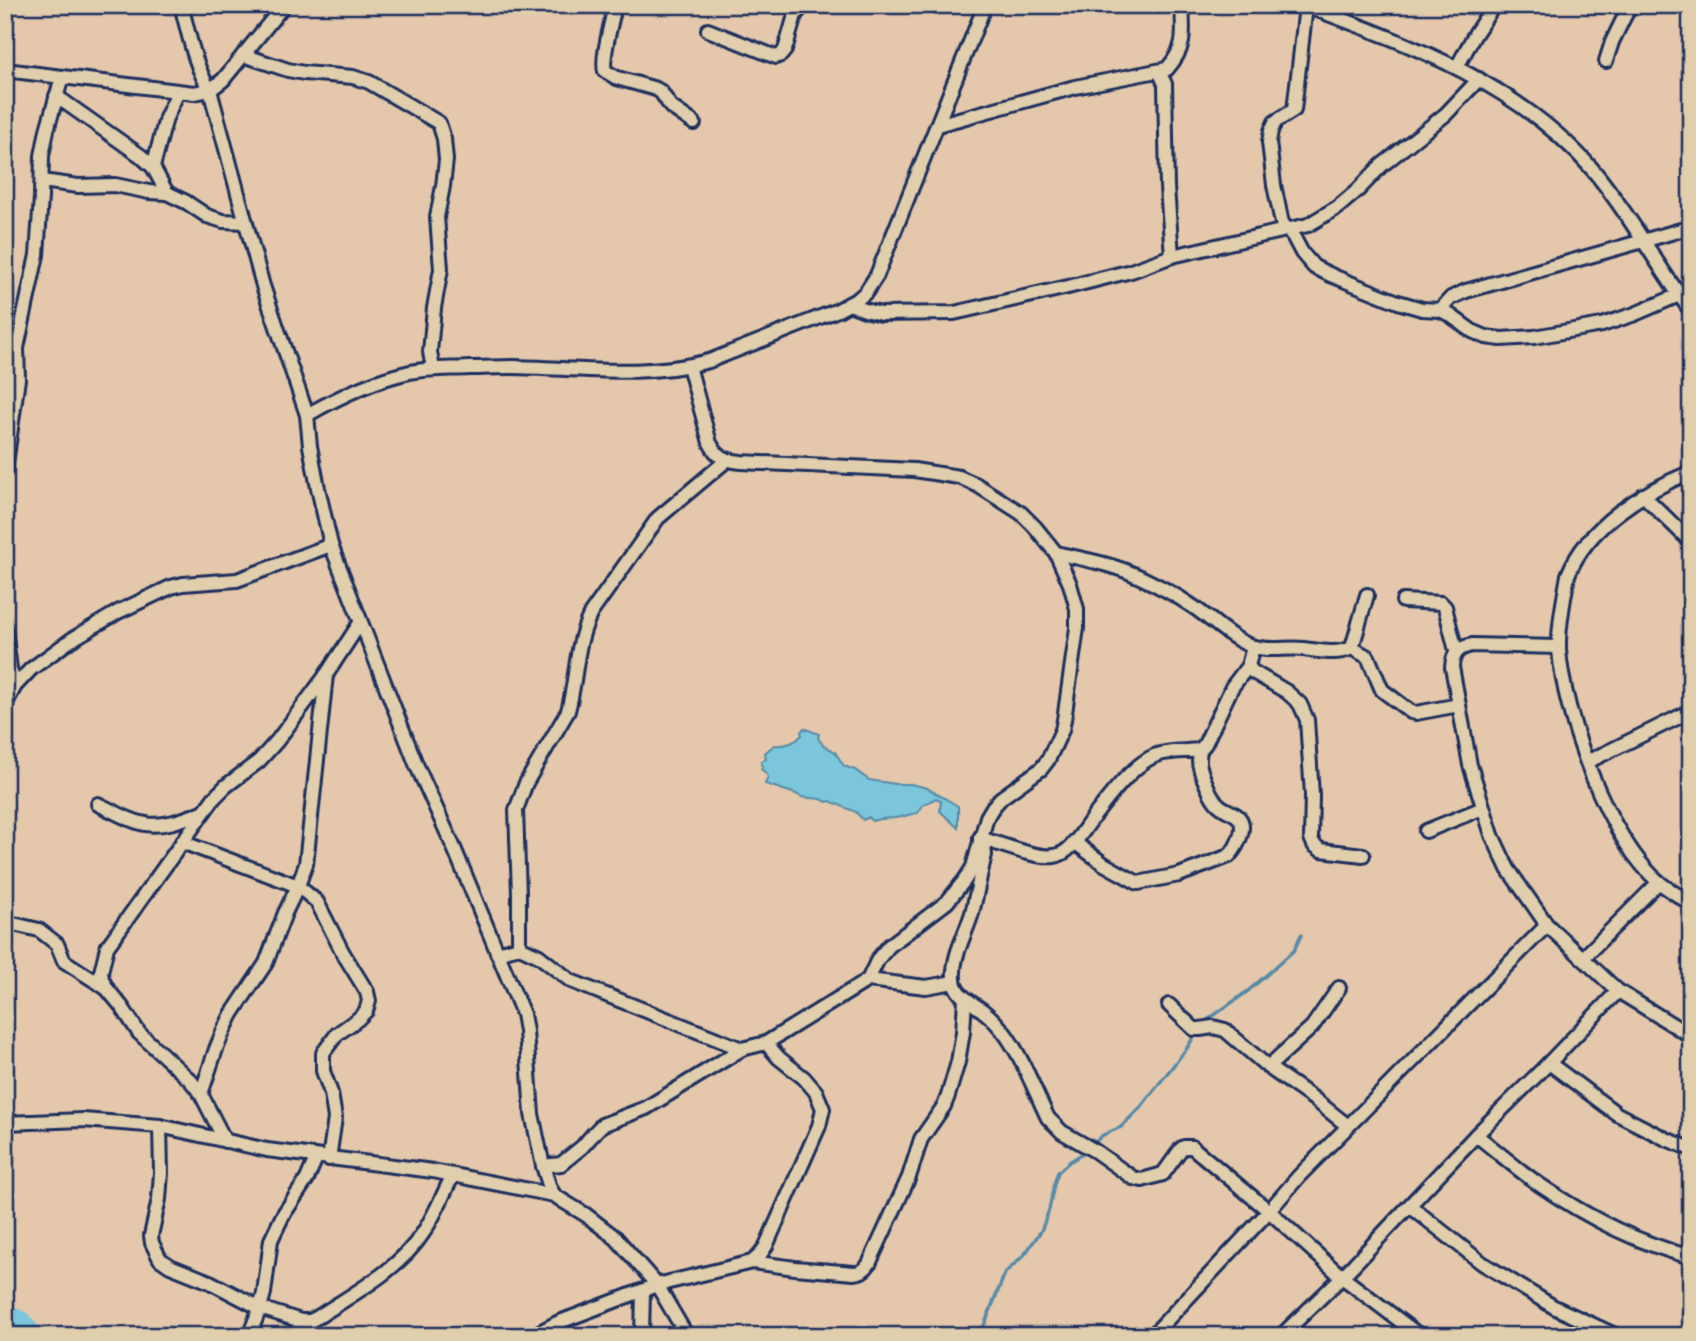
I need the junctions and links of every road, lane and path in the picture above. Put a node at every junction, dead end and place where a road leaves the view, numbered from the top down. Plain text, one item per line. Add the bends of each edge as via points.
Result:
1 (181, 5) edge
2 (284, 5) edge
3 (615, 5) edge
4 (804, 5) edge
5 (985, 5) edge
6 (1182, 5) edge
7 (1494, 5) edge
8 (1630, 5) edge
9 (1305, 6) edge
10 (708, 30) dead end
11 (243, 55) junction
12 (1606, 61) dead end
13 (1457, 67) junction
14 (5, 70) edge
15 (1159, 71) junction
16 (62, 76) junction
17 (1479, 79) junction
18 (211, 90) junction
19 (178, 92) junction
20 (56, 96) junction
21 (694, 123) dead end
22 (937, 125) junction
23 (153, 167) junction
24 (42, 181) junction
25 (167, 193) junction
26 (246, 222) junction
27 (1691, 227) edge
28 (1286, 230) junction
29 (1643, 242) junction
30 (1172, 256) junction
31 (1678, 295) junction
32 (849, 304) junction
33 (1440, 310) junction
34 (1691, 311) edge
35 (690, 366) junction
36 (433, 369) junction
37 (307, 415) junction
38 (727, 460) junction
39 (5, 471) edge
40 (1691, 472) edge
41 (1643, 495) junction
42 (1691, 542) edge
43 (331, 545) junction
44 (1055, 552) junction
45 (1367, 595) dead end
46 (1403, 601) dead end
47 (360, 623) junction
48 (5, 629) edge
49 (1254, 647) junction
50 (1559, 647) junction
51 (1352, 648) junction
52 (1456, 651) junction
53 (1248, 666) junction
54 (326, 674) junction
55 (10, 685) edge
56 (5, 705) edge
57 (1459, 705) junction
58 (1691, 711) edge
59 (1200, 750) junction
60 (1587, 762) junction
61 (98, 804) dead end
62 (1483, 808) junction
63 (203, 812) junction
64 (1426, 831) dead end
65 (980, 838) junction
66 (182, 842) junction
67 (1074, 842) junction
68 (1363, 855) dead end
69 (1659, 882) junction
70 (298, 886) junction
71 (1691, 904) edge
72 (5, 922) edge
73 (1547, 925) junction
74 (519, 947) junction
75 (498, 953) junction
76 (1583, 958) junction
77 (868, 980) junction
78 (954, 982) junction
79 (1339, 988) dead end
80 (108, 990) junction
81 (1618, 991) junction
82 (965, 999) junction
83 (1169, 1005) dead end
84 (1691, 1036) edge
85 (766, 1042) junction
86 (742, 1049) junction
87 (1549, 1063) junction
88 (1268, 1067) junction
89 (201, 1094) junction
90 (6, 1121) edge
91 (160, 1126) junction
92 (1348, 1126) junction
93 (1476, 1135) junction
94 (225, 1141) junction
95 (1691, 1149) edge
96 (323, 1158) junction
97 (543, 1166) junction
98 (453, 1175) junction
99 (554, 1195) junction
100 (1410, 1206) junction
101 (1269, 1211) junction
102 (1691, 1257) edge
103 (752, 1262) junction
104 (1342, 1278) junction
105 (657, 1285) junction
106 (643, 1291) junction
107 (260, 1308) junction
108 (310, 1321) junction
109 (249, 1336) edge
110 (290, 1336) edge
111 (531, 1336) edge
112 (642, 1336) edge
113 (687, 1336) edge
114 (1152, 1336) edge
115 (1281, 1336) edge
116 (1420, 1336) edge
117 (1617, 1336) edge

1 - 18 street via 197,64
2 - 11 street
3 - 21 street via 602,63 605,71 656,89
4 - 10 street via 795,16 785,50 776,57
5 - 22 street
6 - 15 street via 1183,41 1174,61
7 - 13 street
8 - 12 street
9 - 13 street
9 - 28 street via 1294,110 1275,122 1269,142
11 - 18 street
11 - 36 street via 288,71 369,82 439,123 446,160 437,217 441,269 430,352
13 - 17 street
14 - 16 street
15 - 22 street
15 - 30 street via 1165,84
16 - 19 street
16 - 20 street
17 - 28 street via 1446,114 1338,207 1308,225
17 - 29 street via 1535,115 1565,141 1612,194
18 - 19 street
18 - 26 street
19 - 23 street
20 - 23 street
20 - 24 street via 42,156
22 - 32 street via 877,275 866,292
23 - 25 street
24 - 25 street
24 - 39 street via 37,256 17,348 18,379
25 - 26 street via 207,216
26 - 37 street
27 - 29 street
28 - 30 street
28 - 33 street via 1314,267 1398,302
29 - 31 street
29 - 33 street via 1466,291
30 - 32 street via 1131,271 954,313 881,314
31 - 33 street via 1619,320 1534,337 1486,337
31 - 34 street
32 - 35 street
35 - 36 street via 603,372
35 - 38 street via 709,443
36 - 37 street via 367,384
37 - 43 street
38 - 44 street via 914,470 959,477 1021,513
38 - 74 street via 658,518 584,627 568,710 526,783 516,810
40 - 41 street
41 - 42 street
41 - 50 street via 1592,537 1572,565
43 - 47 street
43 - 55 street via 237,580 171,587 71,640
44 - 49 street via 1136,575
44 - 65 street via 1077,609 1065,720 1048,761 1001,798 987,817
45 - 51 street
46 - 52 street via 1441,603
47 - 54 street
47 - 75 street
48 - 55 street
49 - 51 street via 1329,652
49 - 53 street
50 - 52 street via 1472,645
50 - 60 street via 1563,684
51 - 57 street via 1368,657 1382,690 1411,712
52 - 57 street via 1452,667
53 - 59 street
53 - 68 street via 1287,692 1300,704 1307,720 1314,845
54 - 63 street via 277,741
54 - 70 street via 306,864
55 - 56 street
57 - 62 street
58 - 60 street
59 - 67 street via 1157,755 1138,765
59 - 67 street via 1200,767 1215,802 1241,821 1230,856 1179,875 1138,883
60 - 69 street via 1634,855
61 - 63 street via 153,826
62 - 64 street
62 - 73 street via 1508,869
63 - 66 street
65 - 67 street via 1051,857 1061,855
65 - 77 street via 973,867 964,881 947,902 889,946
65 - 78 street via 985,855 957,953
66 - 70 street
66 - 80 street via 107,947 101,972
69 - 71 street
69 - 76 street
70 - 89 street via 266,963 223,1032
70 - 96 street via 317,902 369,1001 366,1011 337,1034 321,1058 335,1118
72 - 80 street via 39,930 57,944 64,961
73 - 76 street
73 - 92 street
74 - 75 street
74 - 86 street via 571,981
75 - 97 street via 523,1014 532,1114
76 - 81 street
77 - 78 street via 926,987
77 - 85 street
78 - 82 street
79 - 88 street via 1312,1027
80 - 89 street via 139,1033
81 - 84 street
81 - 87 street
82 - 101 street via 1000,1026 1048,1118 1062,1132 1142,1180 1163,1174 1184,1147 1192,1147
82 - 103 street via 958,1062 948,1096 921,1139 909,1177 865,1269 854,1273
83 - 88 street via 1197,1029 1225,1030
85 - 86 street
85 - 103 street via 816,1092 823,1109 766,1245
86 - 97 street via 646,1108 602,1125 561,1164
87 - 93 street
87 - 95 street via 1618,1114
88 - 92 street
89 - 94 street
90 - 91 street
91 - 94 street
91 - 107 street via 159,1199 151,1236 154,1250 164,1264
92 - 101 street
93 - 100 street
93 - 102 street via 1540,1185 1589,1215
94 - 96 street
96 - 98 street
96 - 107 street via 271,1240
97 - 99 street
98 - 99 street
98 - 108 street via 427,1227 404,1255
99 - 105 street via 616,1238
100 - 104 street
100 - 117 street via 1482,1263 1554,1307
101 - 104 street
101 - 114 street
103 - 105 street
104 - 115 street
104 - 116 street
105 - 106 street
105 - 113 street
106 - 111 street
106 - 112 street
107 - 108 street
107 - 109 street
108 - 110 street

